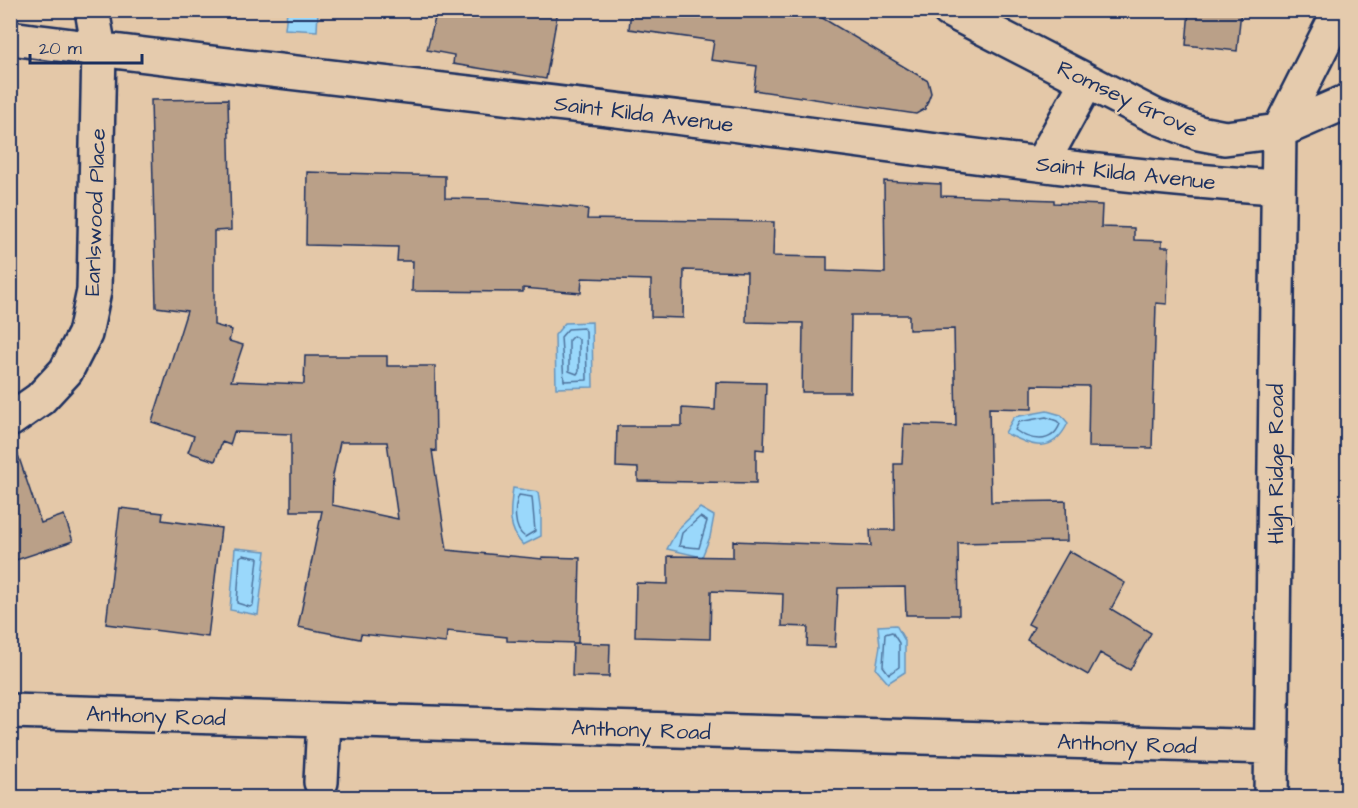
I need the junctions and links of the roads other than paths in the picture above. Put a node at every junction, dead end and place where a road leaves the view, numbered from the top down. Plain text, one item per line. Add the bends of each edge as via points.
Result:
1 (92, 10) edge
2 (949, 10) edge
3 (1340, 10) edge
4 (10, 38) edge
5 (99, 50) junction
6 (1087, 81) junction
7 (1347, 101) edge
8 (1279, 131) junction
9 (1042, 163) junction
10 (1277, 187) junction
11 (10, 420) edge
12 (10, 711) edge
13 (324, 720) junction
14 (1272, 747) junction
15 (321, 782) dead end
16 (1271, 798) edge

1 - 5 street, Earlswood Place
2 - 6 street, Romsey Grove
3 - 8 street
4 - 5 street, Saint Kilda Avenue
5 - 9 street, Saint Kilda Avenue
5 - 11 street, Earlswood Place via 94,291 85,334 66,371 40,399
6 - 8 street, Romsey Grove via 1198,133 1225,138
6 - 9 street
7 - 8 street, Romsey Grove
8 - 10 street, High Ridge Road
9 - 10 street, Saint Kilda Avenue
10 - 14 street, High Ridge Road
12 - 13 street, Anthony Road
13 - 14 street, Anthony Road
13 - 15 street
14 - 16 street, High Ridge Road

